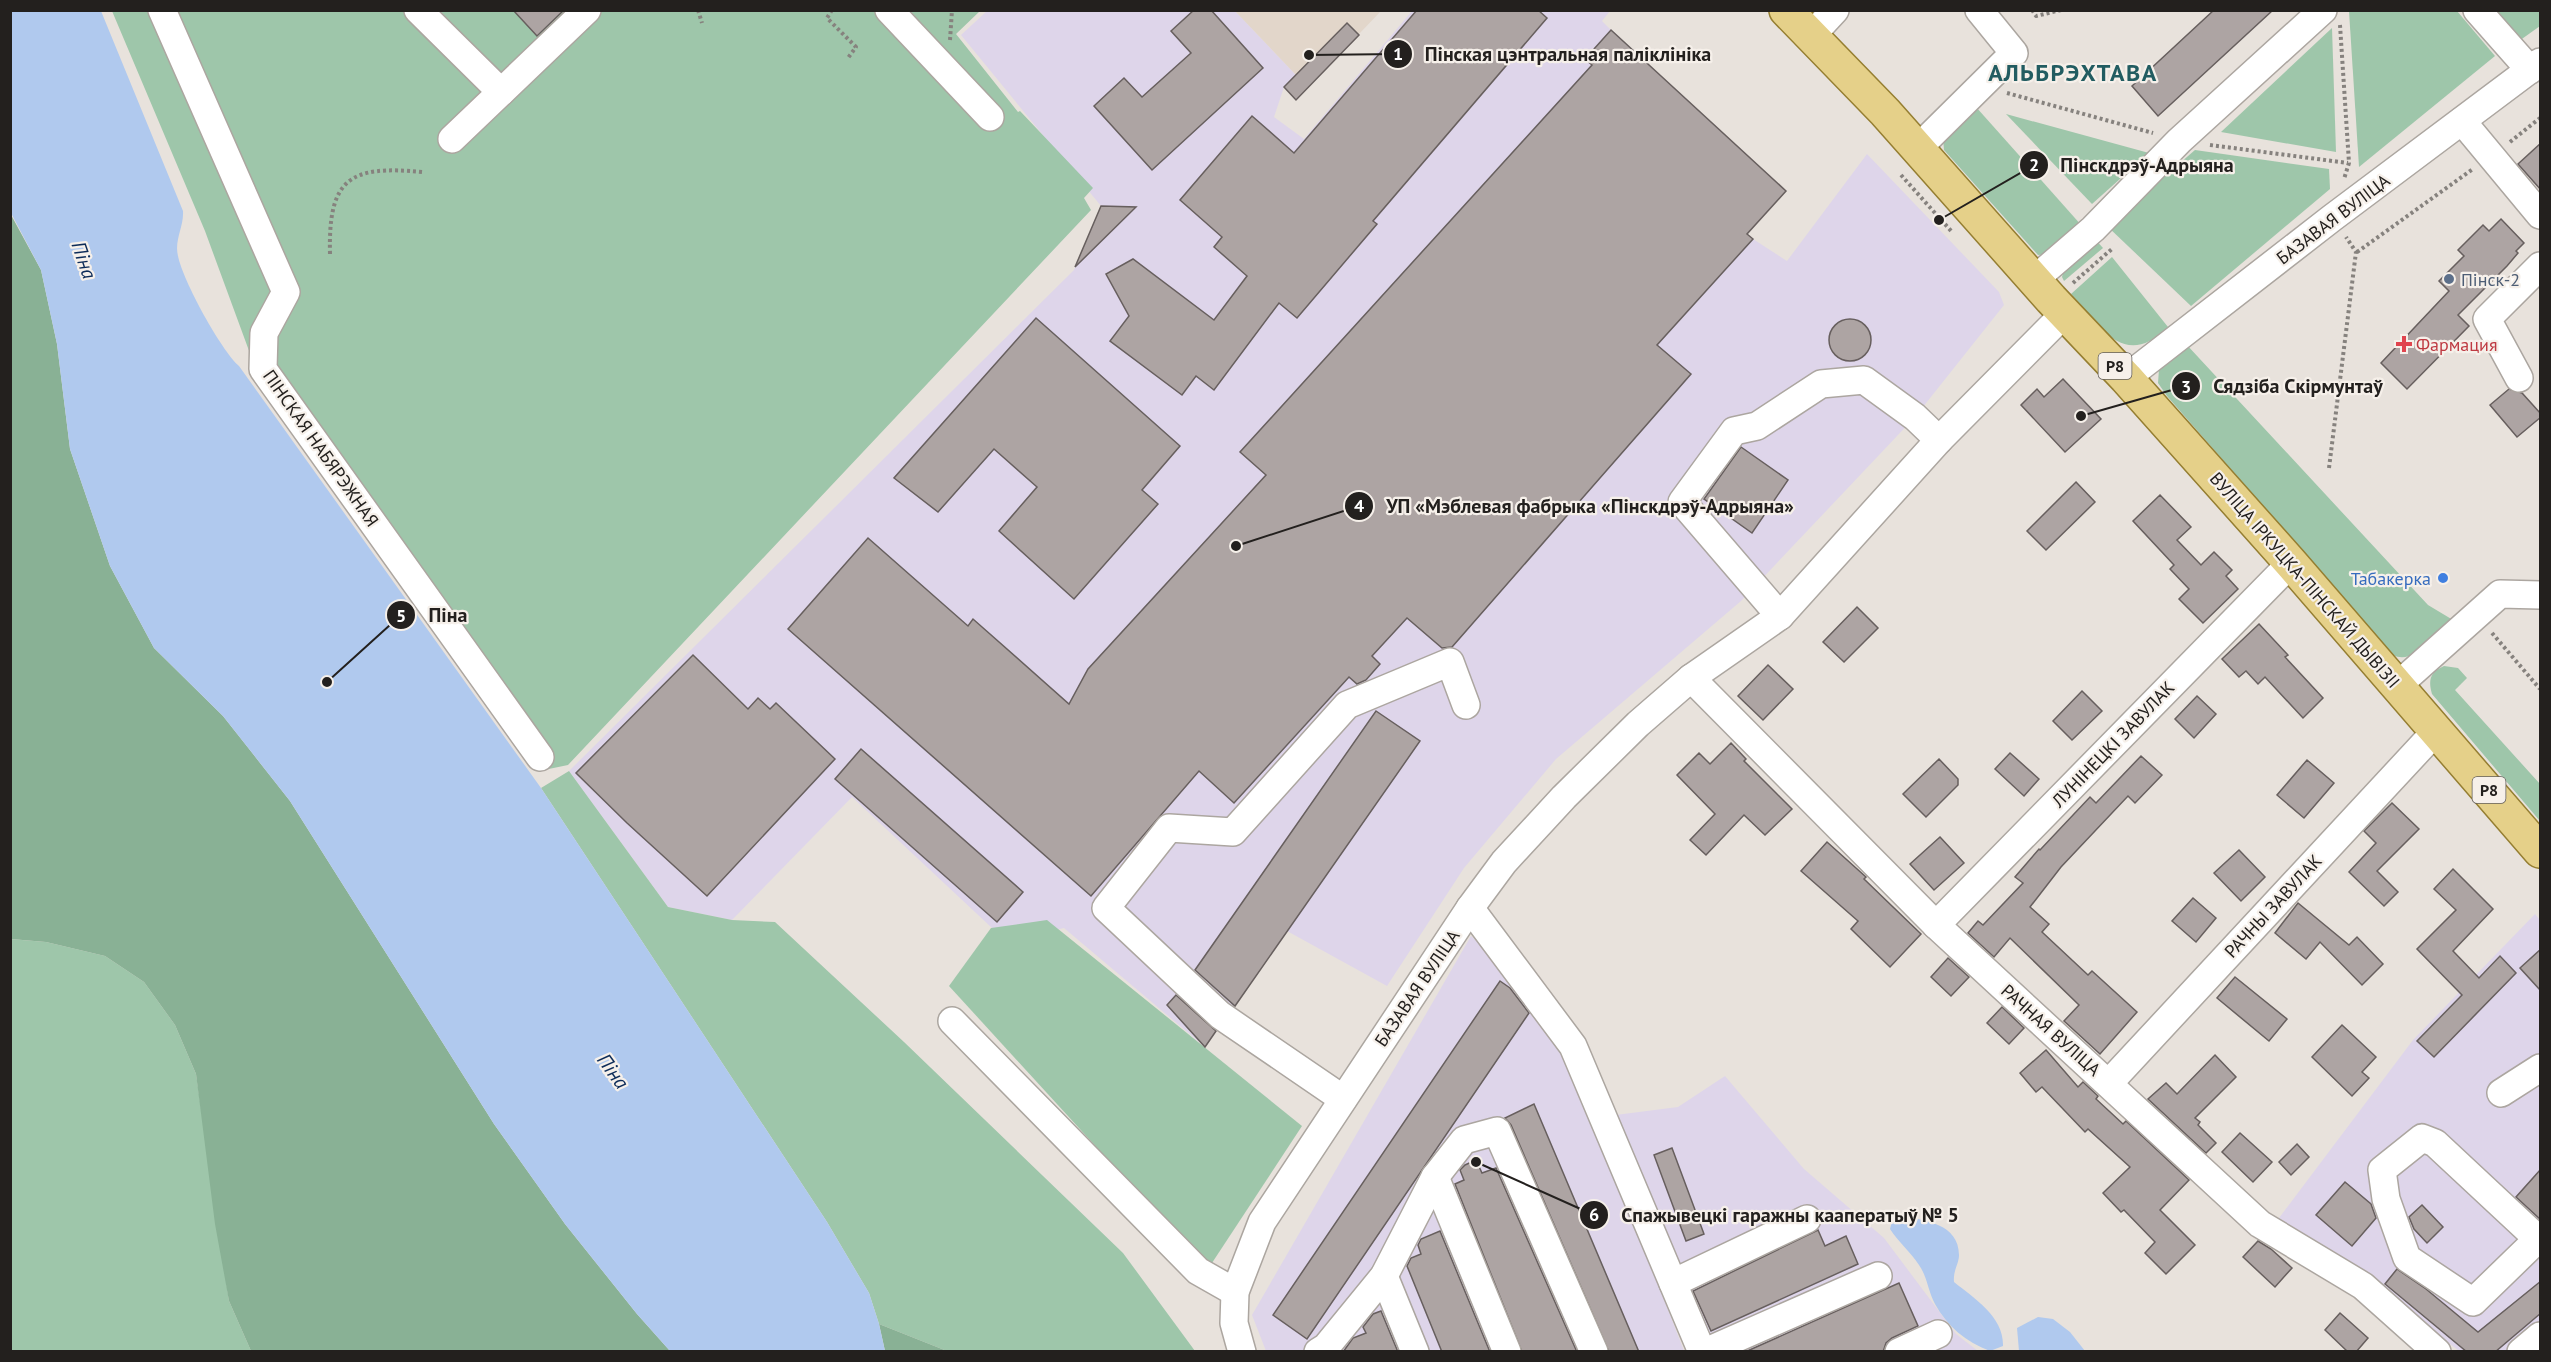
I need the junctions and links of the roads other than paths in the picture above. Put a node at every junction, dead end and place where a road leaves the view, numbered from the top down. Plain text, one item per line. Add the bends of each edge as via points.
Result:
1 (162, 10) edge
2 (418, 10) edge
3 (587, 10) edge
4 (889, 10) edge
5 (1786, 10) edge
6 (1835, 10) edge
7 (1979, 10) edge
8 (2323, 10) edge
9 (2477, 10) edge
10 (1810, 37) junction
11 (2535, 66) edge
12 (501, 92) junction
13 (990, 117) dead end
14 (2462, 121) junction
15 (452, 139) dead end
16 (1917, 149) junction
17 (2541, 214) edge
18 (2541, 266) edge
19 (2035, 279) junction
20 (2065, 301) junction
21 (2126, 378) junction
22 (2519, 378) dead end
23 (1939, 440) junction
24 (2291, 563) junction
25 (2541, 596) edge
26 (1780, 616) junction
27 (1691, 678) junction
28 (2397, 686) junction
29 (1466, 705) dead end
30 (2436, 730) junction
31 (540, 757) dead end
32 (2541, 851) edge
33 (1470, 908) junction
34 (1936, 925) junction
35 (952, 1021) dead end
36 (2538, 1077) edge
37 (2109, 1083) junction
38 (2500, 1093) dead end
39 (1343, 1099) junction
40 (1435, 1177) junction
41 (1807, 1219) dead end
42 (2539, 1238) edge
43 (1384, 1276) junction
44 (1878, 1276) dead end
45 (1673, 1283) junction
46 (1235, 1292) junction
47 (1938, 1334) dead end
48 (2541, 1336) edge
49 (1324, 1350) edge
50 (1242, 1352) edge
51 (1415, 1352) edge
52 (1508, 1352) edge
53 (1594, 1352) edge
54 (1703, 1352) edge
55 (1899, 1352) edge
56 (2437, 1352) edge
57 (2521, 1352) edge

1 - 31 street, ПІНСКАЯ НАБЯРЭЖНАЯ via 286,292 264,333 262,369
2 - 12 street
3 - 12 street
4 - 13 street
5 - 10 main road, ВУЛІЦА ІРКУЦКА-ПІНСКАЙ ДЫВІЗІІ / Р8
6 - 10 street
7 - 16 street via 2014,53
8 - 19 street via 2179,141 2093,229
9 - 11 street
10 - 16 main road, ВУЛІЦА ІРКУЦКА-ПІНСКАЙ ДЫВІЗІІ / Р8
11 - 14 street, БАЗАВАЯ ВУЛІЦА
12 - 15 street
14 - 17 street
14 - 21 street, БАЗАВАЯ ВУЛІЦА
16 - 19 main road, ВУЛІЦА ІРКУЦКА-ПІНСКАЙ ДЫВІЗІІ / Р8
18 - 22 street via 2487,319
19 - 20 main road, ВУЛІЦА ІРКУЦКА-ПІНСКАЙ ДЫВІЗІІ / Р8
20 - 21 main road, ВУЛІЦА ІРКУЦКА-ПІНСКАЙ ДЫВІЗІІ / Р8
20 - 23 street
21 - 24 main road, ВУЛІЦА ІРКУЦКА-ПІНСКАЙ ДЫВІЗІІ / Р8
23 - 26 street
23 - 26 street via 1864,380 1821,384 1757,426 1734,431 1682,502
24 - 28 main road, ВУЛІЦА ІРКУЦКА-ПІНСКАЙ ДЫВІЗІІ / Р8
24 - 34 street, ЛУНІНЕЦКІ ЗАВУЛАК
25 - 28 street via 2499,594
26 - 27 street
27 - 33 street, БАЗАВАЯ ВУЛІЦА via 1564,797 1504,862
27 - 34 street, РАЧНАЯ ВУЛІЦА
28 - 30 main road, ВУЛІЦА ІРКУЦКА-ПІНСКАЙ ДЫВІЗІІ / Р8
29 - 39 street via 1450,662 1347,705 1233,832 1169,828 1106,908 1220,1015
30 - 32 main road, ВУЛІЦА ІРКУЦКА-ПІНСКАЙ ДЫВІЗІІ / Р8
30 - 37 street, РАЧНЫ ЗАВУЛАК
33 - 39 street, БАЗАВАЯ ВУЛІЦА
33 - 45 street via 1573,1046
34 - 37 street, РАЧНАЯ ВУЛІЦА
35 - 46 street via 1198,1271
36 - 38 street
37 - 56 street, РАЧНАЯ ВУЛІЦА via 2260,1224 2363,1286
39 - 46 street, БАЗАВАЯ ВУЛІЦА via 1262,1222
40 - 43 street
40 - 52 street
40 - 53 street via 1464,1140 1497,1131
41 - 45 street
42 - 42 street via 2435,1143 2422,1138 2382,1170 2386,1199 2407,1258 2473,1302
43 - 49 street
43 - 51 street
44 - 54 street
45 - 54 street
46 - 50 street, БАЗАВАЯ ВУЛІЦА via 1234,1323
47 - 55 street
48 - 57 street

